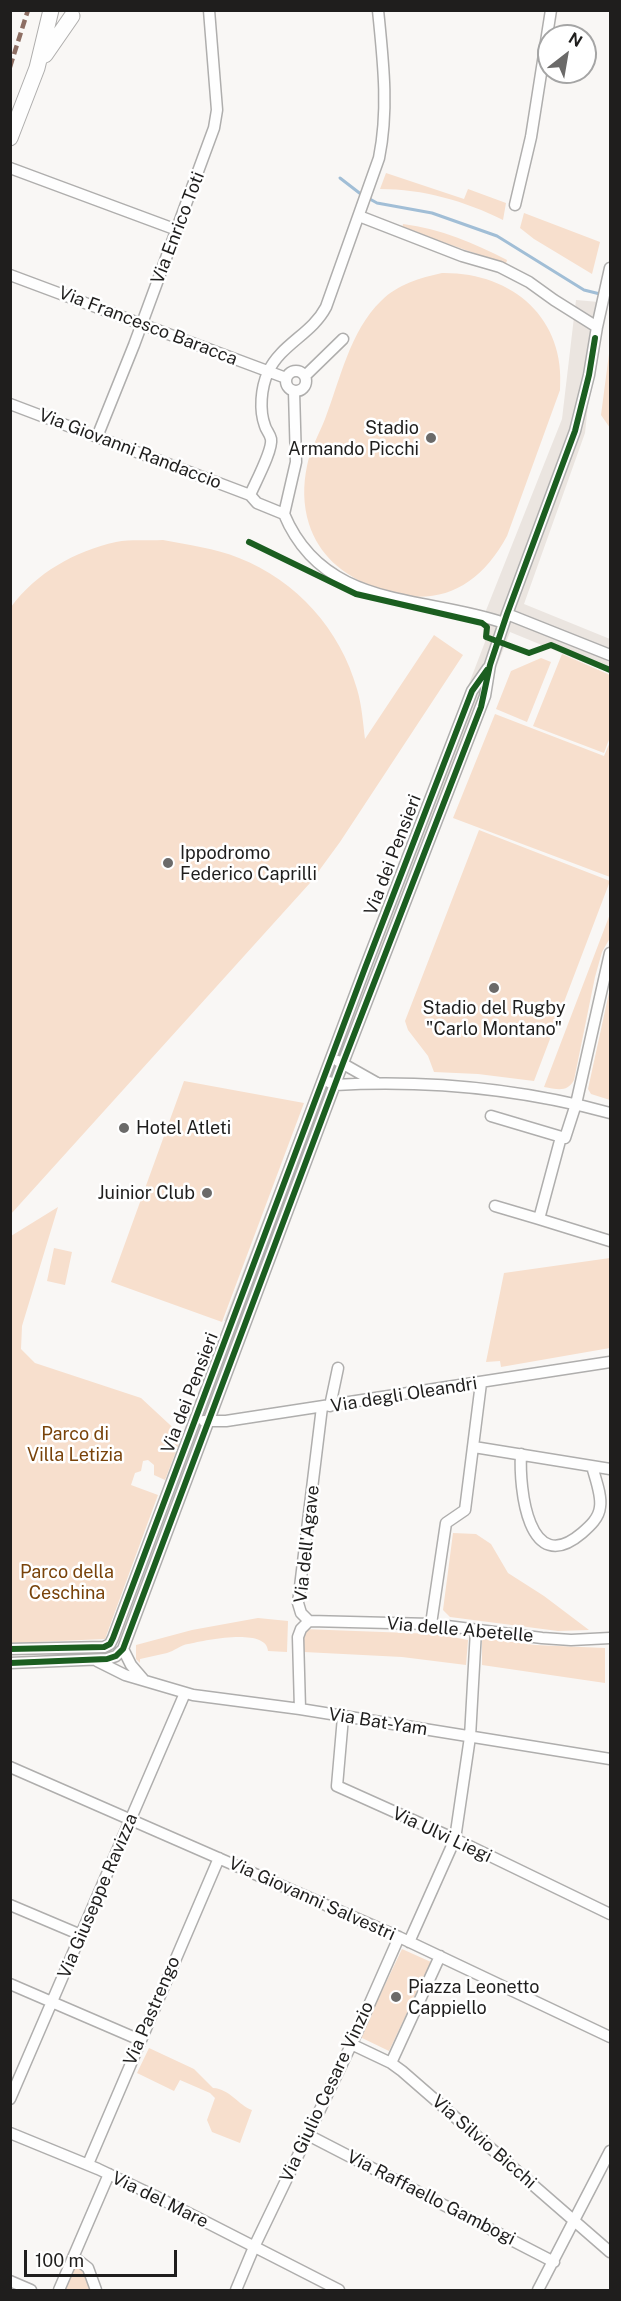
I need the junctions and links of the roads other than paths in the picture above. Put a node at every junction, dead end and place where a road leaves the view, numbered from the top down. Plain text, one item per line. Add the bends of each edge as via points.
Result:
1 (51, 10) edge
2 (56, 10) edge
3 (209, 10) edge
4 (378, 10) edge
5 (551, 10) edge
6 (76, 13) edge
7 (37, 68) junction
8 (10, 138) edge
9 (10, 168) edge
10 (515, 205) dead end
11 (361, 211) junction
12 (177, 230) junction
13 (610, 268) edge
14 (10, 274) edge
15 (142, 324) junction
16 (597, 327) junction
17 (343, 339) dead end
18 (268, 371) junction
19 (305, 376) junction
20 (286, 378) junction
21 (294, 391) junction
22 (10, 404) edge
23 (97, 437) junction
24 (250, 495) junction
25 (284, 514) junction
26 (505, 619) junction
27 (610, 655) edge
28 (490, 665) junction
29 (610, 953) edge
30 (332, 1059) junction
31 (343, 1063) junction
32 (323, 1080) junction
33 (377, 1083) junction
34 (335, 1085) junction
35 (576, 1104) junction
36 (610, 1113) edge
37 (491, 1116) dead end
38 (561, 1137) junction
39 (495, 1206) dead end
40 (539, 1219) junction
41 (610, 1240) edge
42 (610, 1362) edge
43 (338, 1368) dead end
44 (481, 1383) junction
45 (326, 1407) junction
46 (196, 1421) junction
47 (210, 1422) junction
48 (474, 1447) junction
49 (521, 1454) junction
50 (592, 1466) junction
51 (610, 1469) edge
52 (309, 1621) junction
53 (432, 1624) junction
54 (476, 1630) junction
55 (610, 1638) edge
56 (10, 1649) edge
57 (123, 1649) junction
58 (95, 1660) junction
59 (10, 1663) edge
60 (146, 1682) junction
61 (185, 1693) junction
62 (300, 1709) junction
63 (343, 1717) junction
64 (470, 1737) junction
65 (610, 1759) edge
66 (10, 1767) edge
67 (131, 1819) junction
68 (454, 1839) junction
69 (219, 1858) junction
70 (10, 1905) edge
71 (610, 1914) edge
72 (81, 1935) junction
73 (404, 1940) junction
74 (440, 1956) junction
75 (10, 1984) edge
76 (53, 2002) junction
77 (610, 2037) edge
78 (140, 2040) junction
79 (351, 2044) junction
80 (391, 2063) junction
81 (10, 2099) edge
82 (10, 2133) edge
83 (308, 2134) junction
84 (610, 2151) edge
85 (88, 2164) junction
86 (109, 2174) junction
87 (576, 2220) junction
88 (254, 2247) junction
89 (610, 2252) edge
90 (74, 2258) junction
91 (554, 2262) junction
92 (10, 2281) edge
93 (31, 2290) edge
94 (59, 2290) edge
95 (96, 2290) edge
96 (236, 2290) edge
97 (339, 2290) edge
98 (538, 2290) edge

1 - 7 main road
2 - 6 main road via 64,16
3 - 12 street, Via Enrico Toti via 216,120
4 - 11 street via 385,108 383,138
5 - 10 street via 531,137
6 - 7 main road
7 - 8 main road
9 - 12 street
11 - 16 street via 462,256 500,267
11 - 18 street via 320,319 287,347
12 - 15 street, Via Enrico Toti
13 - 16 street, Via dei Pensieri
14 - 15 street, Via Francesco Baracca
15 - 18 street, Via Francesco Baracca
15 - 23 street, Via Enrico Toti
16 - 26 street, Via dei Pensieri via 575,431
17 - 19 street
18 - 20 street, Via Francesco Baracca
18 - 24 street via 262,411 271,440
19 - 20 street via 296,371
19 - 21 street via 303,389
20 - 21 street via 286,385
21 - 25 street via 296,462
22 - 23 street, Via Giovanni Randaccio
23 - 24 street, Via Giovanni Randaccio
24 - 25 street, Via Giovanni Randaccio via 257,503
25 - 26 street via 300,544 343,581 380,596
26 - 27 street
26 - 28 street, Via dei Pensieri
28 - 30 street, Via dei Pensieri via 472,691
28 - 31 street, Via dei Pensieri via 481,707
29 - 35 street
30 - 31 street
30 - 32 street, Via dei Pensieri
31 - 33 street
31 - 34 street, Via dei Pensieri
32 - 34 street
32 - 46 street, Via dei Pensieri
33 - 34 street
33 - 35 street via 482,1088
34 - 47 street, Via dei Pensieri
35 - 36 street
35 - 38 street via 565,1138
37 - 38 street
38 - 40 street
39 - 40 street
40 - 41 street
42 - 44 street, Via degli Oleandri
43 - 45 street, Via dell'Agave
44 - 45 street, Via degli Oleandri
44 - 48 street
45 - 47 street, Via degli Oleandri
45 - 52 street, Via dell'Agave via 298,1603
46 - 47 street, Via degli Oleandri
46 - 56 street, Via dei Pensieri via 110,1644
47 - 57 street, Via dei Pensieri
48 - 49 street
48 - 53 street via 465,1510 446,1523
49 - 50 street
49 - 50 street via 527,1519 536,1534 552,1545 575,1539 599,1513 600,1499
50 - 51 street
52 - 53 street, Via delle Abetelle
52 - 62 street, Via dell'Agave via 298,1637
53 - 54 street, Via delle Abetelle
54 - 55 street, Via delle Abetelle via 571,1640
54 - 64 street, Via Giulio Cesare Vinzio
57 - 58 street via 111,1658
57 - 60 street
58 - 59 street
58 - 60 street, Via Bat-Yam
60 - 61 street, Via Bat-Yam
61 - 62 street, Via Bat-Yam
61 - 67 street, Via Giuseppe Ravizza
62 - 63 street, Via Bat-Yam
63 - 64 street, Via Bat-Yam
63 - 68 street, Via Ulvi Liegi via 337,1786
64 - 65 street, Via Bat-Yam
64 - 68 street, Via Giulio Cesare Vinzio
66 - 67 street, Via Giovanni Salvestri
67 - 69 street, Via Giovanni Salvestri
67 - 72 street, Via Giuseppe Ravizza
68 - 71 street, Via Ulvi Liegi
68 - 73 street, Via Giulio Cesare Vinzio
69 - 73 street, Via Giovanni Salvestri
69 - 78 street, Via Pastrengo
70 - 72 street
72 - 76 street, Via Giuseppe Ravizza
73 - 74 street, Via Giovanni Salvestri
73 - 79 street, Via Giulio Cesare Vinzio
74 - 77 street, Via Giovanni Salvestri
74 - 80 street
75 - 76 street
76 - 78 street
76 - 81 street, Via Giuseppe Ravizza
78 - 85 street, Via Pastrengo
79 - 80 street, Via Silvio Bicchi
79 - 83 street, Via Giulio Cesare Vinzio
80 - 87 street, Via Silvio Bicchi
82 - 85 street, Via del Mare
83 - 88 street, Via Giulio Cesare Vinzio
83 - 91 street, Via Raffaello Gambogi
84 - 87 street
85 - 86 street, Via del Mare
86 - 88 street, Via del Mare
86 - 90 street
87 - 89 street, Via Silvio Bicchi
87 - 91 street
88 - 96 street, Via Giulio Cesare Vinzio
88 - 97 street, Via del Mare
90 - 94 street
90 - 95 street via 88,2268
91 - 98 street
92 - 93 street

